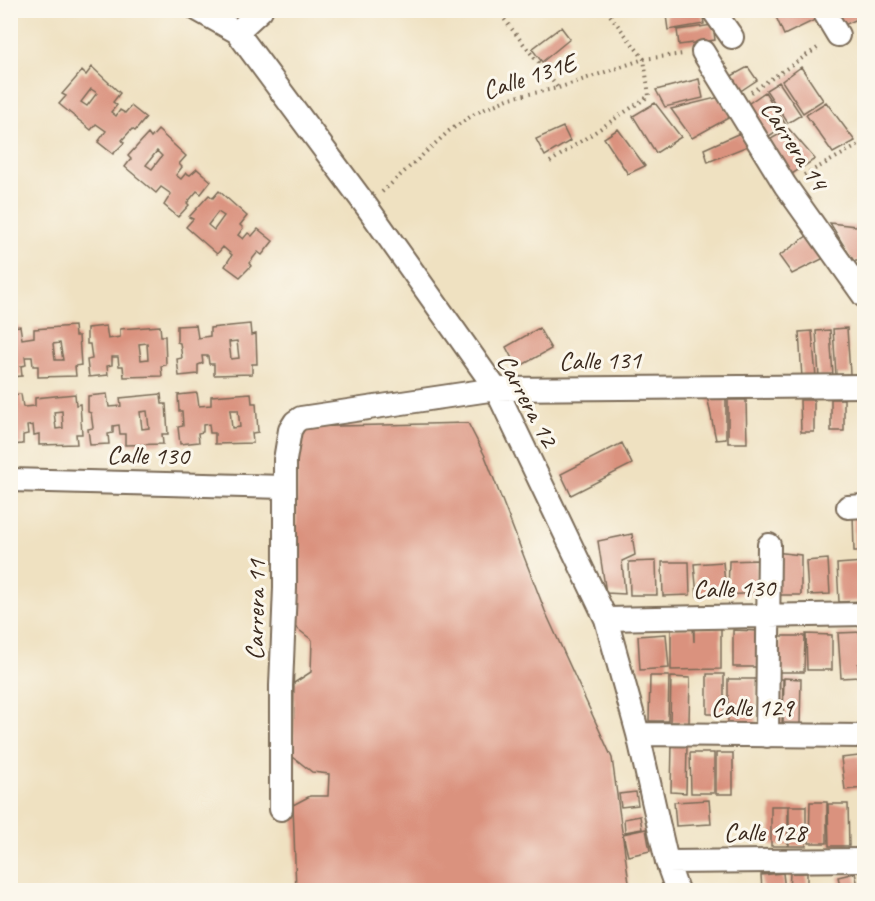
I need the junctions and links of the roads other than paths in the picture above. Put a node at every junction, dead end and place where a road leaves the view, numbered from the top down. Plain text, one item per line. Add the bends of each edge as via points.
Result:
1 (198, 10) edge
2 (261, 10) edge
3 (713, 10) edge
4 (823, 10) edge
5 (237, 32) junction
6 (838, 35) road end
7 (732, 37) dead end
8 (703, 52) road end
9 (864, 296) edge
10 (864, 386) edge
11 (496, 389) junction
12 (301, 418) joint
13 (10, 480) edge
14 (284, 487) junction
15 (769, 545) dead end
16 (768, 615) junction
17 (864, 615) edge
18 (606, 620) junction
19 (638, 734) junction
20 (767, 736) junction
21 (864, 736) edge
22 (281, 809) dead end
23 (864, 860) edge
24 (667, 862) junction
25 (677, 891) edge

1 - 5 street, Carrera 12
2 - 5 street
3 - 7 street
4 - 6 street
5 - 11 street, Carrera 12
8 - 9 street, Carrera 14 via 785,185
10 - 11 street, Calle 131
11 - 12 street, Calle 131
11 - 18 street, Carrera 12
12 - 14 street, Carrera 11 via 290,430
13 - 14 street, Calle 130
14 - 22 street, Carrera 11
15 - 16 street
16 - 17 street, Calle 130
16 - 18 street, Calle 130
16 - 20 street
18 - 19 street, Carrera 12
19 - 20 street, Calle 129
19 - 24 street, Carrera 12
20 - 21 street, Calle 129
23 - 24 street, Calle 128
24 - 25 street, Carrera 12

